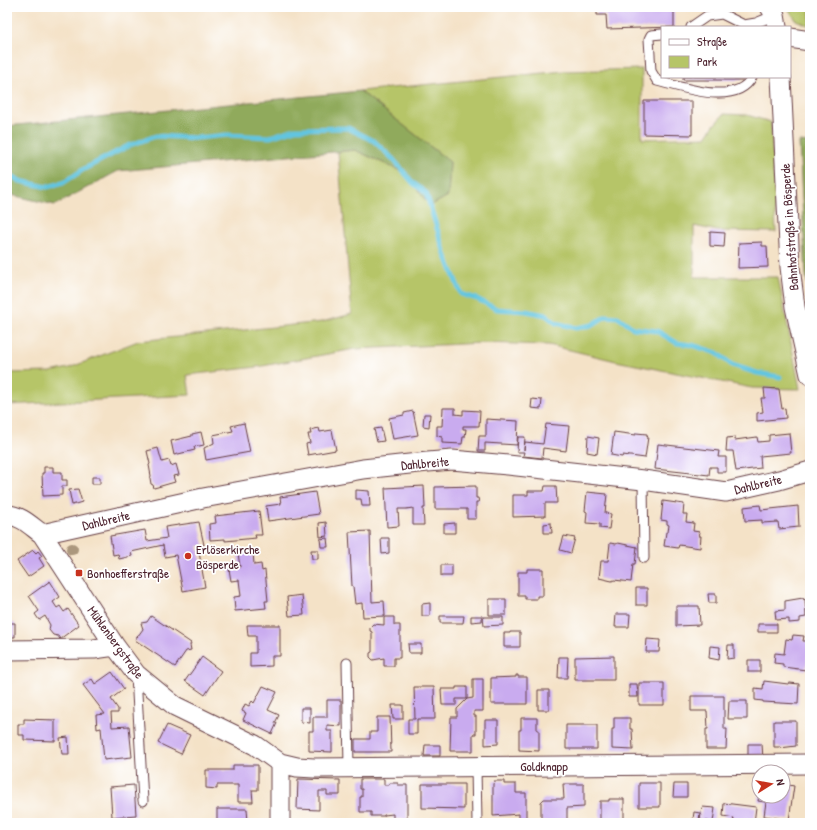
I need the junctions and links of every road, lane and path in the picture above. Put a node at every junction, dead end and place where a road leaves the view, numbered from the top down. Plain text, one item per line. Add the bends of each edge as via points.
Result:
1 (774, 16) edge
2 (750, 25) edge
3 (692, 26) edge
4 (661, 34) edge
5 (791, 38) edge
6 (810, 41) edge
7 (751, 78) edge
8 (781, 78) edge
9 (810, 376) edge
10 (810, 471) edge
11 (643, 480) junction
12 (7, 515) edge
13 (42, 534) junction
14 (644, 558) dead end
15 (115, 646) junction
16 (7, 650) edge
17 (347, 663) dead end
18 (136, 674) junction
19 (280, 763) junction
20 (809, 763) edge
21 (476, 766) junction
22 (349, 767) junction
23 (143, 801) dead end
24 (280, 823) edge
25 (476, 823) edge

1 - 2 lane
2 - 3 lane via 744,25 722,14 707,16
4 - 7 lane via 651,35 649,39 651,71 657,80 708,92 728,93 748,84
5 - 6 street
8 - 9 street, Bahnhofstraße in Bösperde via 790,267 795,308
10 - 11 street, Dahlbreite via 726,492
11 - 13 street, Dahlbreite via 452,460 428,462 363,469 203,498
11 - 14 lane
12 - 13 street, Mühlenbergstraße via 25,521
13 - 15 street, Mühlenbergstraße
15 - 16 street via 94,650
15 - 18 street, Mühlenbergstraße
17 - 22 lane
18 - 19 street, Mühlenbergstraße via 175,706 255,745
18 - 23 lane
19 - 22 street, Goldknapp via 314,768
19 - 24 street
20 - 21 street, Goldknapp
21 - 22 street, Goldknapp
21 - 25 lane

